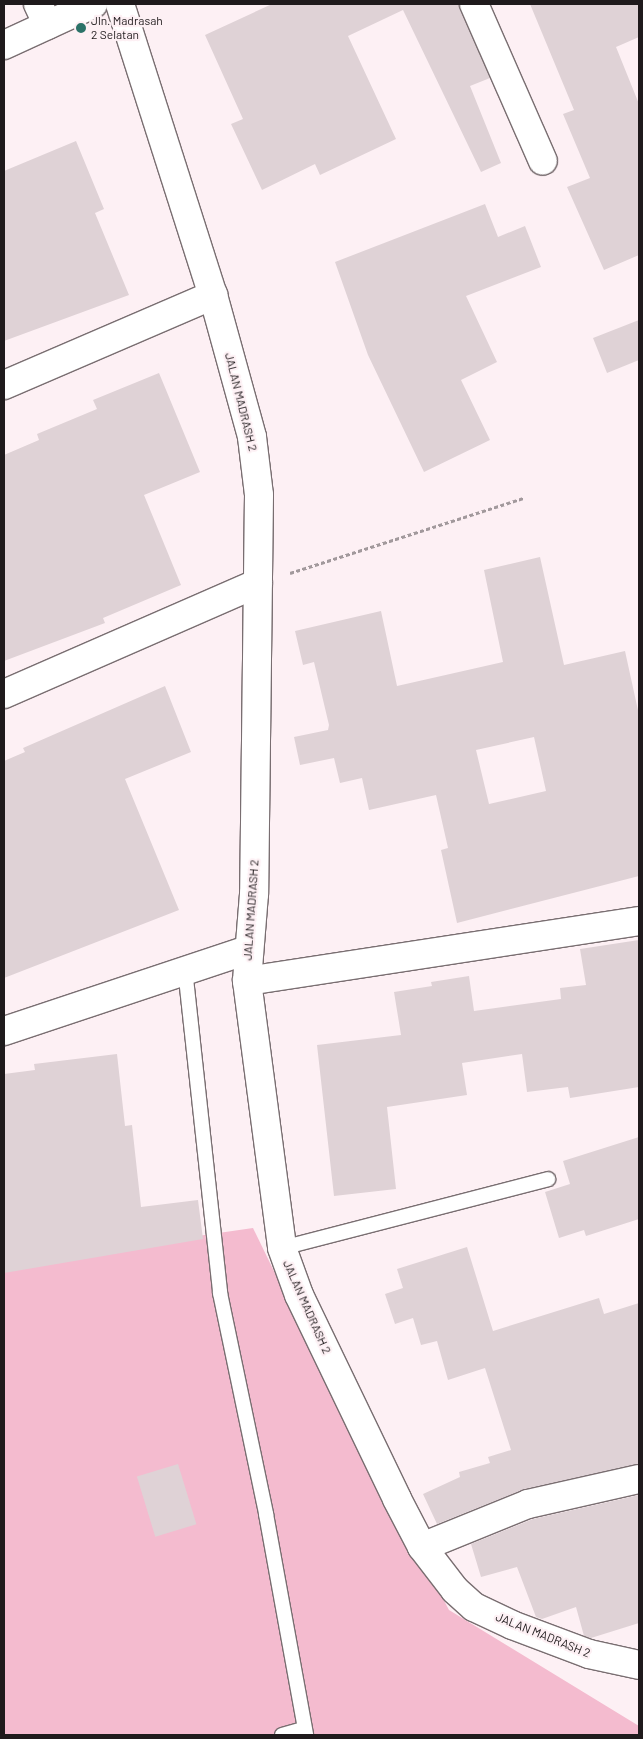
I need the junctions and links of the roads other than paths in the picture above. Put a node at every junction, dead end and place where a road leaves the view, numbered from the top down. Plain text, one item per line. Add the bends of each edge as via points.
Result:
1 (93, 4) edge
2 (120, 4) edge
3 (474, 4) edge
4 (43, 14) edge
5 (4, 45) edge
6 (543, 161) dead end
7 (213, 295) junction
8 (4, 385) edge
9 (258, 583) junction
10 (4, 694) edge
11 (639, 921) edge
12 (247, 950) junction
13 (185, 969) junction
14 (247, 981) junction
15 (4, 1031) edge
16 (548, 1179) dead end
17 (282, 1248) junction
18 (639, 1480) edge
19 (422, 1547) junction
20 (639, 1665) edge
21 (304, 1732) edge
22 (282, 1735) edge

1 - 4 street
2 - 7 street, JALAN MADRASH 2
3 - 6 street
4 - 5 street
7 - 8 street
7 - 9 street, JALAN MADRASH 2 via 252,437 259,495
9 - 10 street
9 - 12 street, JALAN MADRASH 2 via 254,894
11 - 14 street
12 - 13 street
12 - 14 street, JALAN MADRASH 2
13 - 15 street
13 - 21 lane via 220,1292 266,1514
14 - 17 street, JALAN MADRASH 2
16 - 17 lane
17 - 19 street, JALAN MADRASH 2 via 299,1295
18 - 19 street via 528,1504
19 - 20 street, JALAN MADRASH 2 via 455,1590 474,1606 589,1654
21 - 22 lane

